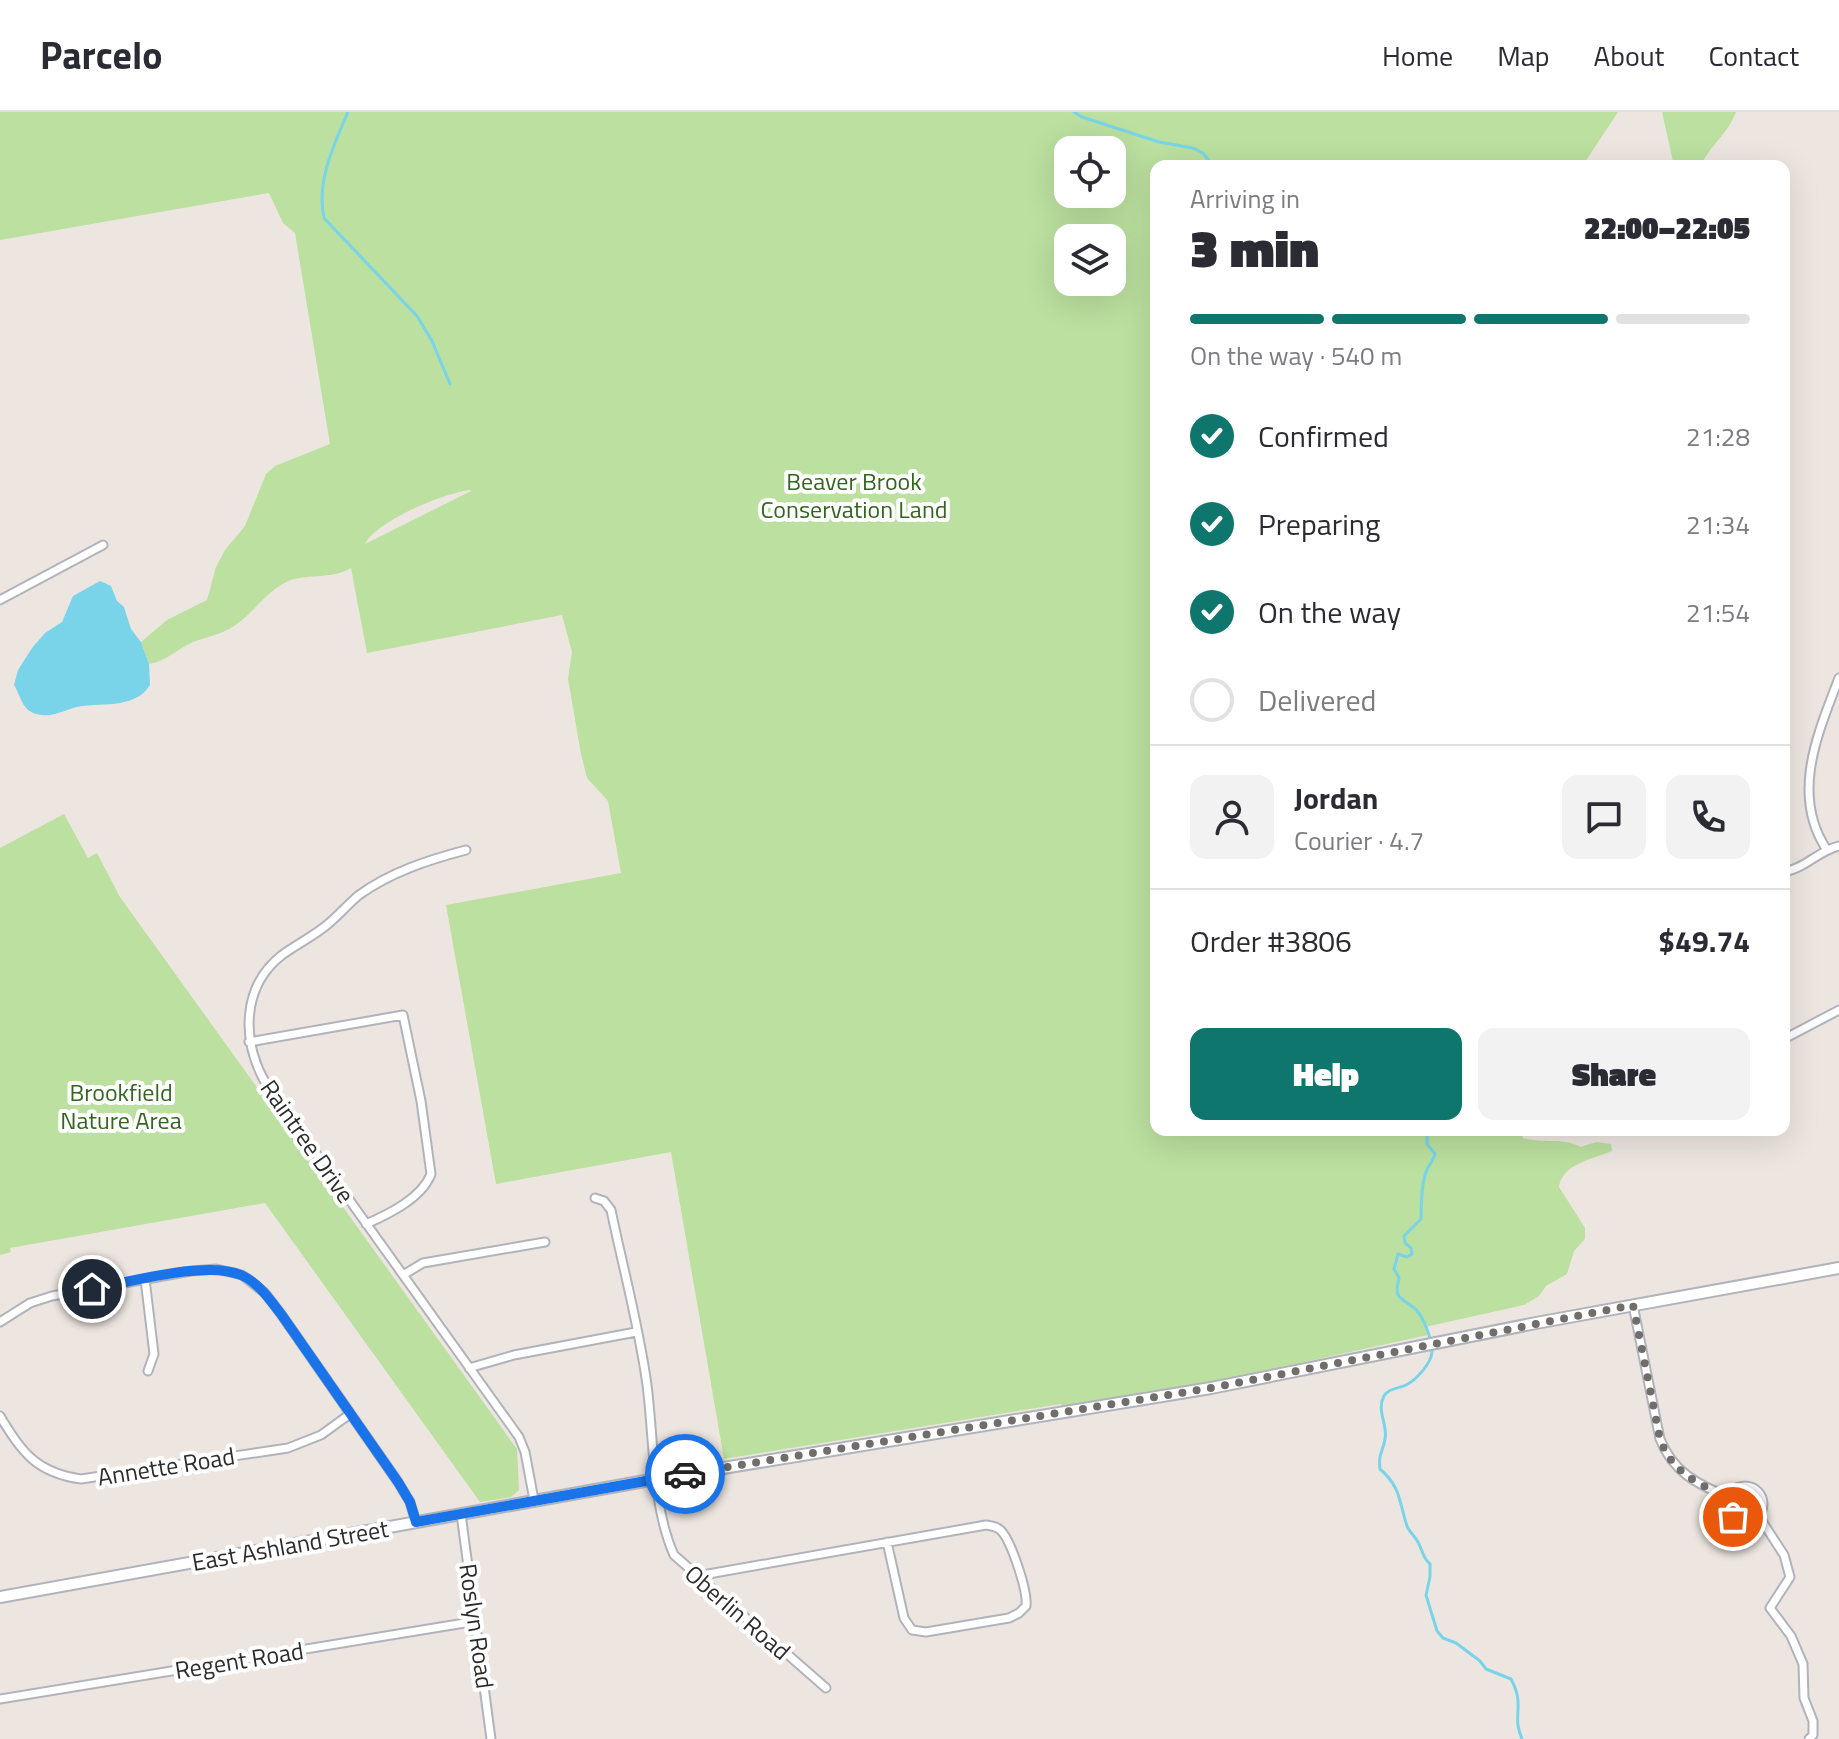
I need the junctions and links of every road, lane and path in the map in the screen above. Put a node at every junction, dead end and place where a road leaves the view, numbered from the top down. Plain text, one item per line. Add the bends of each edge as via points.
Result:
1 (103, 545) dead end
2 (0, 600) edge
3 (1839, 678) edge
4 (1839, 846) edge
5 (466, 850) dead end
6 (1827, 850) junction
7 (1790, 870) edge
8 (1839, 1010) edge
9 (1790, 1036) edge
10 (249, 1042) junction
11 (595, 1198) dead end
12 (366, 1224) junction
13 (545, 1242) dead end
14 (1839, 1268) edge
15 (403, 1275) junction
16 (145, 1279) junction
17 (1633, 1305) junction
18 (0, 1322) edge
19 (636, 1332) junction
20 (469, 1368) junction
21 (148, 1371) dead end
22 (350, 1414) junction
23 (0, 1416) edge
24 (656, 1479) junction
25 (1728, 1497) junction
26 (534, 1500) junction
27 (461, 1514) junction
28 (1758, 1515) junction
29 (416, 1522) junction
30 (887, 1542) junction
31 (697, 1576) junction
32 (0, 1597) edge
33 (477, 1621) junction
34 (826, 1688) dead end
35 (0, 1699) edge
36 (491, 1739) edge
37 (1809, 1739) edge

1 - 2 street
3 - 6 street via 1817,735 1809,775 1816,830
4 - 6 street
5 - 10 street, Raintree Drive via 420,862 361,894 281,956 259,983 251,1006
6 - 7 street
8 - 9 street
10 - 12 street, Raintree Drive via 265,1082
10 - 12 street via 403,1015 431,1174 412,1198
11 - 19 street, Oberlin Road via 611,1210
12 - 15 street, Raintree Drive
13 - 15 street via 423,1263
14 - 17 main road, East Ashland Street
15 - 20 street, Raintree Drive
16 - 18 street via 52,1296
16 - 21 street via 154,1354
16 - 22 street via 216,1269 242,1275 273,1303
17 - 24 main road, East Ashland Street via 1211,1388
17 - 25 street via 1666,1456 1699,1485
19 - 20 street
19 - 24 street, Oberlin Road via 647,1383
20 - 26 street, Raintree Drive via 519,1437
22 - 23 street, Annette Road via 321,1435 288,1448 81,1479 44,1470 24,1453
22 - 29 street via 398,1482
24 - 26 main road, East Ashland Street
24 - 31 street, Oberlin Road via 674,1555
25 - 28 street via 1728,1508 1738,1520
25 - 28 street via 1740,1487 1756,1490 1763,1504
26 - 27 main road, East Ashland Street
27 - 29 main road, East Ashland Street
27 - 33 street, Roslyn Road
28 - 37 street via 1784,1555 1790,1577 1770,1608 1803,1664 1804,1698 1813,1721
29 - 32 main road, East Ashland Street
30 - 30 street via 986,1525 997,1528 1007,1541 1026,1606 1009,1618 912,1630 904,1618
30 - 31 street
31 - 34 street, Oberlin Road
33 - 35 street, Regent Road
33 - 36 street, Roslyn Road

